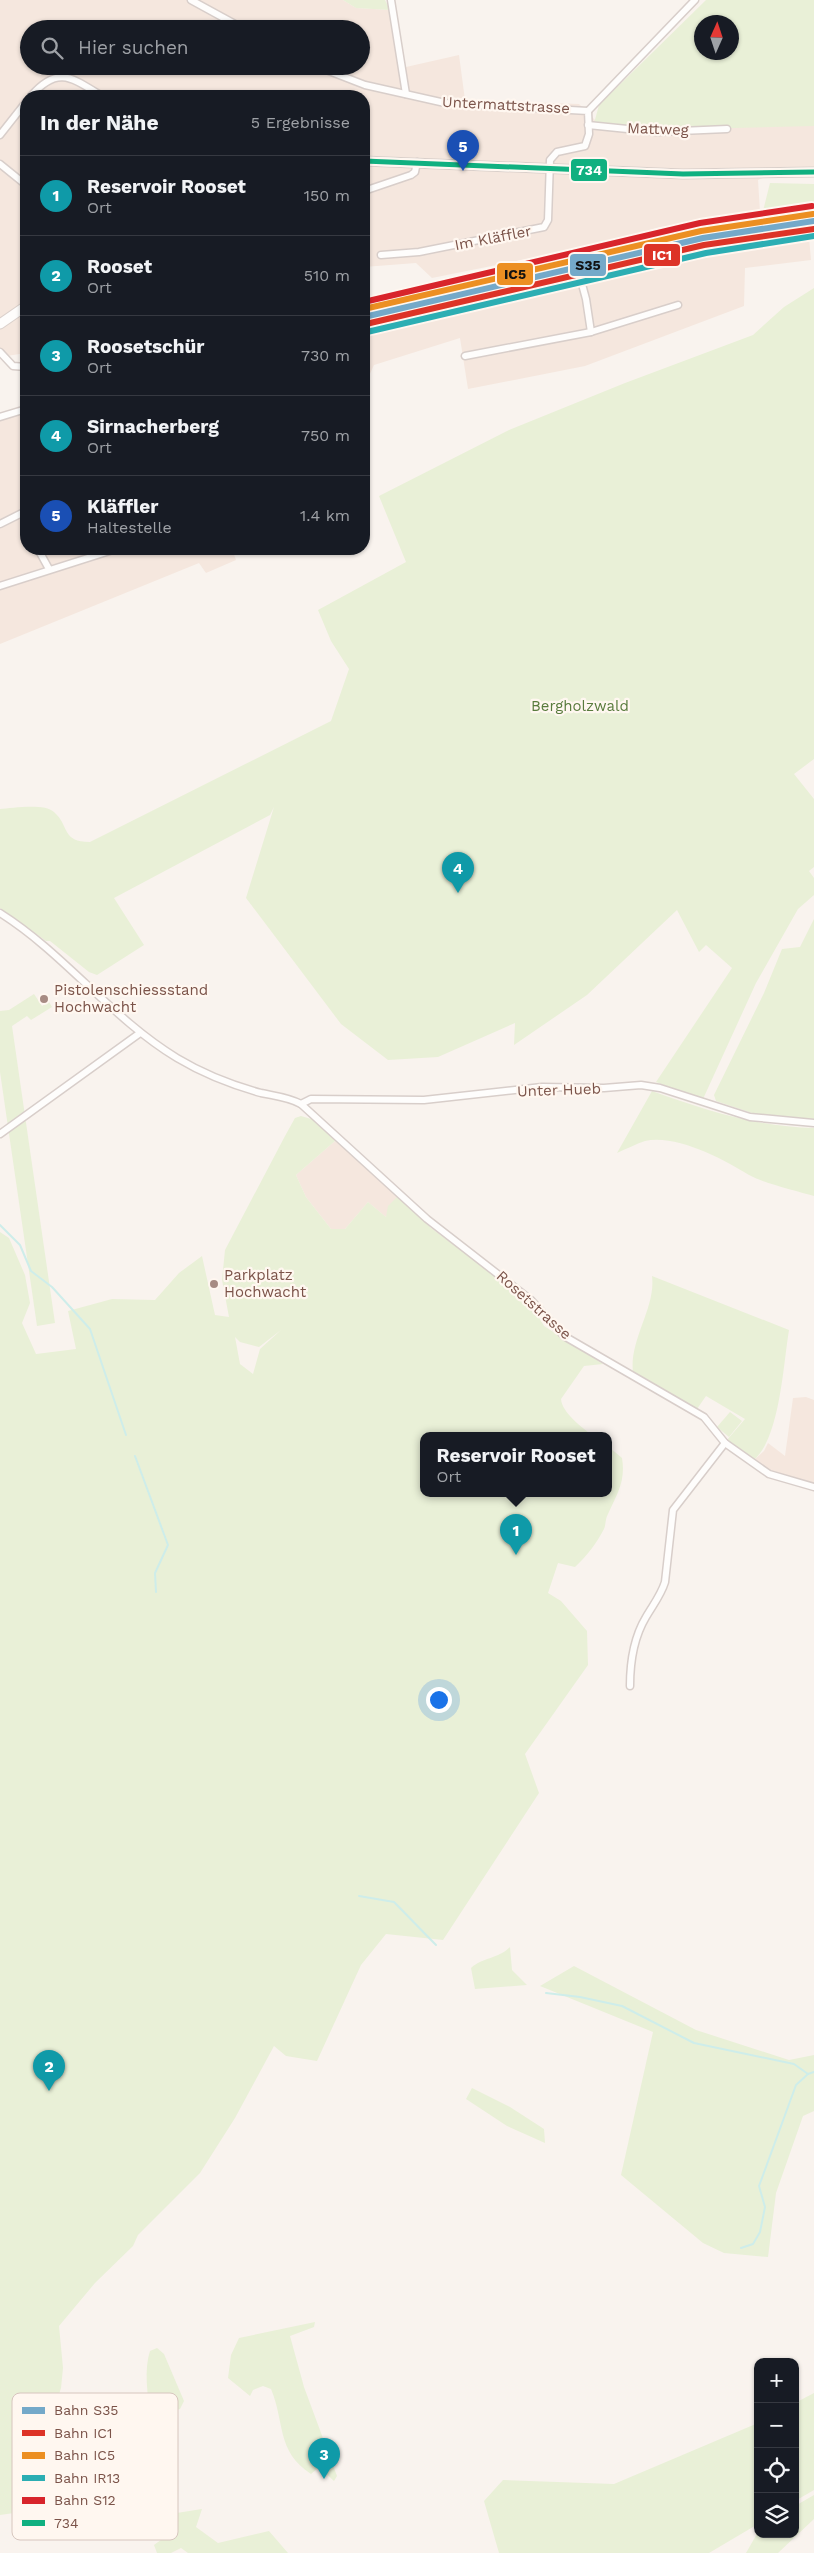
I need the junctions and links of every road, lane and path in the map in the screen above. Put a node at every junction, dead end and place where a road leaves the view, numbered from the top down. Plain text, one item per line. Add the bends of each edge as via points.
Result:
1 (191, 0) edge
2 (391, 0) edge
3 (695, 0) edge
4 (228, 20) edge
5 (339, 75) edge
6 (37, 90) edge
7 (92, 90) edge
8 (406, 94) junction
9 (20, 110) edge
10 (588, 111) junction
11 (588, 125) junction
12 (727, 129) dead end
13 (0, 135) edge
14 (370, 161) edge
15 (417, 162) junction
16 (0, 164) edge
17 (549, 169) junction
18 (814, 172) edge
19 (20, 180) edge
20 (370, 188) edge
21 (814, 230) edge
22 (381, 256) dead end
23 (579, 273) junction
24 (678, 305) dead end
25 (20, 310) edge
26 (0, 324) edge
27 (370, 330) edge
28 (591, 332) junction
29 (0, 352) edge
30 (465, 356) dead end
31 (20, 367) edge
32 (20, 411) edge
33 (0, 417) edge
34 (20, 514) edge
35 (0, 524) edge
36 (41, 555) edge
37 (97, 555) edge
38 (49, 570) junction
39 (0, 586) edge
40 (0, 913) edge
41 (140, 1034) junction
42 (301, 1104) junction
43 (814, 1123) edge
44 (0, 1134) edge
45 (725, 1443) junction
46 (814, 1487) edge
47 (630, 1686) dead end

1 - 4 street
2 - 8 street
3 - 10 street
5 - 8 street, Untermattstrasse via 365,85
6 - 7 street via 59,76 70,77
8 - 10 street, Untermattstrasse via 445,103
9 - 13 street
10 - 11 street, Untermattstrasse
11 - 12 street, Mattweg via 657,132
11 - 17 street, Untermattstrasse via 585,146 553,155
14 - 15 main road
15 - 17 main road
15 - 20 street via 411,176
16 - 19 street
17 - 18 main road via 683,174
17 - 22 street, Im Kläffler via 548,220 544,227 419,252
21 - 23 street via 759,236
23 - 27 street
23 - 28 street
24 - 28 street
25 - 26 main road
28 - 30 street
29 - 31 street via 13,366
32 - 33 street
34 - 35 street
36 - 38 street
37 - 38 street
38 - 39 street
40 - 41 street via 56,954
41 - 42 street via 178,1059 232,1084 290,1098
41 - 44 street
42 - 43 street, Unter Hueb via 311,1099 424,1100 542,1088 640,1085 660,1088 750,1117
42 - 45 street, Rosetstrasse via 427,1219 531,1300 564,1336 704,1417
45 - 46 street, Rosetstrasse via 769,1474
45 - 47 street via 673,1510 665,1582 662,1593 645,1619 630,1661

